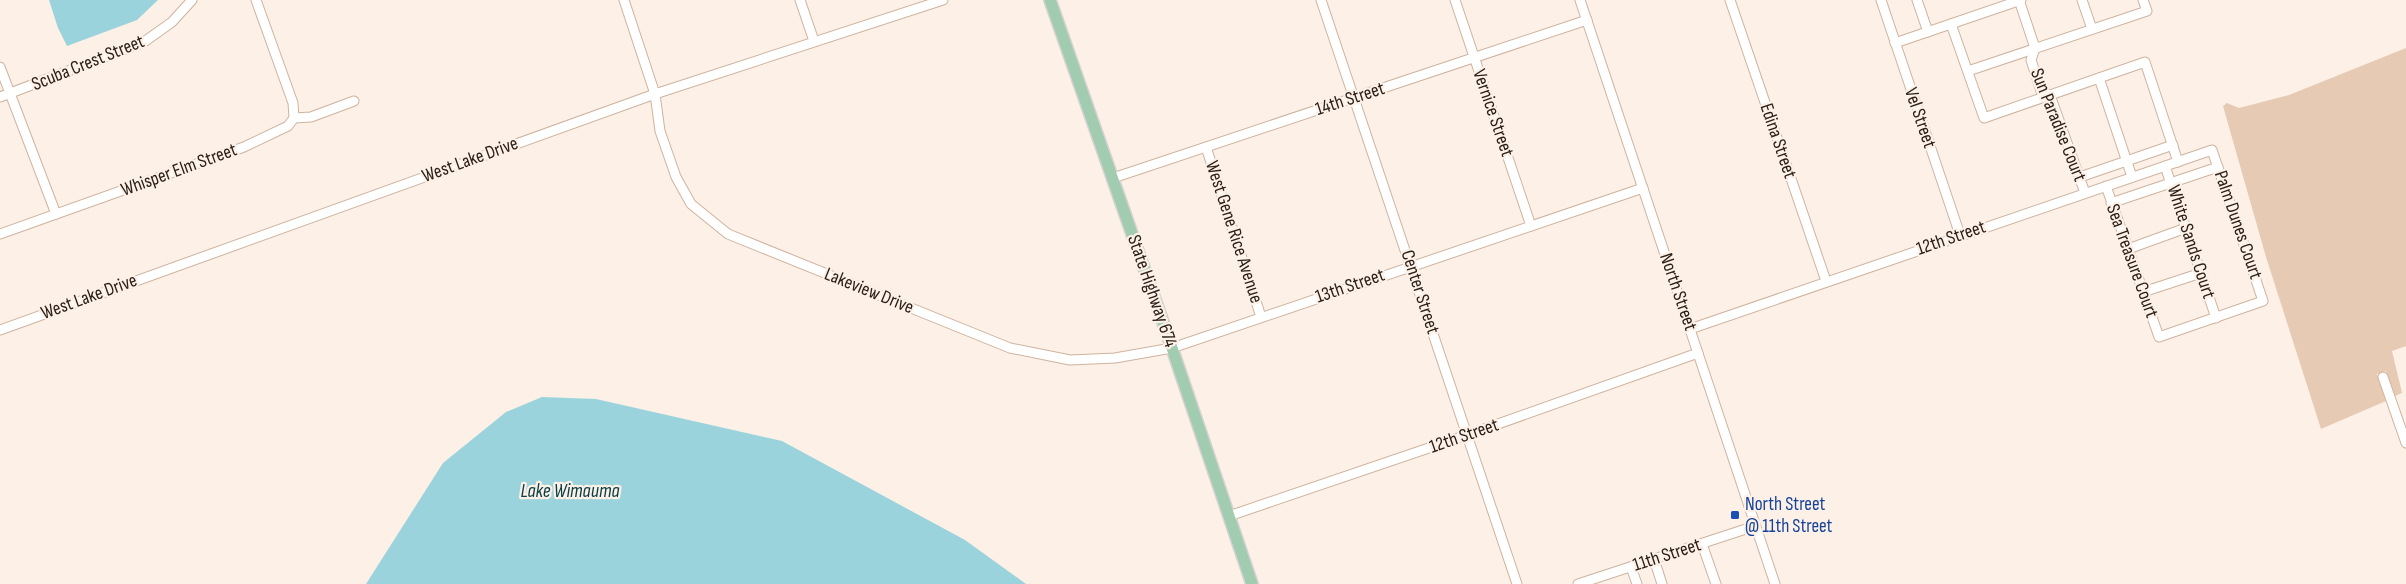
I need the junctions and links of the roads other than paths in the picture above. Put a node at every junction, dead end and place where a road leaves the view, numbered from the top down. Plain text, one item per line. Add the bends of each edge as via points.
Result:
1 (192, 0) edge
2 (256, 0) edge
3 (624, 0) edge
4 (800, 0) edge
5 (942, 0) edge
6 (1050, 0) edge
7 (1321, 0) edge
8 (1455, 0) edge
9 (1580, 0) edge
10 (1730, 0) edge
11 (1882, 0) edge
12 (1917, 0) edge
13 (2019, 0) edge
14 (2082, 0) edge
15 (2143, 1) edge
16 (1587, 20) junction
17 (1951, 24) junction
18 (2092, 29) junction
19 (1928, 32) junction
20 (814, 42) junction
21 (1895, 43) junction
22 (2035, 48) junction
23 (1474, 58) junction
24 (0, 67) edge
25 (1968, 71) junction
26 (2099, 78) junction
27 (10, 93) junction
28 (655, 94) junction
29 (2050, 95) junction
30 (0, 97) edge
31 (1355, 98) junction
32 (354, 101) dead end
33 (294, 118) junction
34 (2173, 145) junction
35 (1206, 147) junction
36 (2212, 150) joint
37 (2127, 161) junction
38 (2178, 162) junction
39 (2165, 166) junction
40 (2218, 167) junction
41 (2080, 177) junction
42 (2132, 177) junction
43 (1113, 178) junction
44 (2172, 183) junction
45 (2106, 186) junction
46 (1643, 188) junction
47 (2085, 193) junction
48 (2112, 203) junction
49 (56, 214) junction
50 (1531, 226) junction
51 (2186, 228) junction
52 (0, 234) edge
53 (1960, 235) junction
54 (2128, 249) junction
55 (1411, 265) junction
56 (2201, 273) junction
57 (1826, 281) junction
58 (2143, 292) junction
59 (1261, 317) junction
60 (2216, 318) junction
61 (1690, 328) junction
62 (0, 330) edge
63 (1172, 348) junction
64 (1698, 353) junction
65 (2383, 377) dead end
66 (2403, 426) edge
67 (1467, 436) junction
68 (2406, 443) edge
69 (1229, 516) junction
70 (1756, 526) junction
71 (1702, 544) junction
72 (1654, 560) junction
73 (1631, 567) junction
74 (1252, 584) edge
75 (1517, 584) edge
76 (1579, 584) edge
77 (1637, 584) edge
78 (1662, 584) edge
79 (1716, 584) edge
80 (1775, 584) edge

1 - 27 street, Scuba Crest Street via 172,22 144,42
2 - 33 street via 293,103
3 - 28 street, Lakeview Drive
4 - 20 street
5 - 20 street, West Lake Drive
6 - 43 main road, State Highway 674
7 - 31 street, Center Street
8 - 23 street, Vernice Street
9 - 16 street, North Street
10 - 57 street, Edina Street
11 - 21 street, Vel Street
12 - 19 street
13 - 17 street
13 - 22 street, Sun Paradise Court
14 - 18 street
15 - 18 street via 2147,11
16 - 23 street, 14th Street
16 - 46 street, North Street
17 - 19 street
17 - 25 street
18 - 22 street
19 - 21 street
20 - 28 street, West Lake Drive
21 - 53 street, Vel Street
22 - 25 street
22 - 29 street, Sun Paradise Court via 2031,60 2041,91
23 - 31 street, 14th Street
23 - 50 street, Vernice Street
24 - 27 street
25 - 29 street via 1984,118
26 - 29 street
26 - 34 street via 2145,62
26 - 37 street
27 - 30 street, Scuba Crest Street
27 - 49 street
28 - 62 street, West Lake Drive
28 - 63 street, Lakeview Drive via 660,130 676,177 691,204 728,234 1010,348 1070,360 1115,358
29 - 41 street, Sun Paradise Court
31 - 35 street, 14th Street
31 - 55 street, Center Street
32 - 33 street, Whisper Elm Street via 311,117
33 - 49 street, Whisper Elm Street via 282,129 244,147
34 - 37 street
34 - 38 street
35 - 43 street, 14th Street
35 - 59 street, West Gene Rice Avenue
36 - 38 street, 12th Street
36 - 40 street, Palm Dunes Court
37 - 41 street
37 - 42 street
38 - 39 street, 12th Street
39 - 42 street, 12th Street
39 - 44 street, White Sands Court
40 - 44 street
40 - 60 street, Palm Dunes Court via 2263,301
41 - 47 street, Sun Paradise Court
42 - 45 street, 12th Street
43 - 63 main road, State Highway 674
44 - 48 street
44 - 51 street, White Sands Court
45 - 47 street, 12th Street
45 - 48 street, Sea Treasure Court
46 - 50 street, 13th Street
46 - 61 street, North Street
47 - 53 street, 12th Street
48 - 54 street, Sea Treasure Court
49 - 52 street, Whisper Elm Street
50 - 55 street, 13th Street
51 - 54 street
51 - 56 street, White Sands Court
53 - 57 street, 12th Street
54 - 58 street, Sea Treasure Court
55 - 59 street, 13th Street
55 - 67 street, Center Street
56 - 58 street
56 - 60 street, White Sands Court
57 - 61 street, 12th Street
58 - 60 street, Sea Treasure Court via 2159,337
59 - 63 street, 13th Street
61 - 64 street, North Street
63 - 69 main road, State Highway 674
64 - 67 street, 12th Street
64 - 70 street, North Street
65 - 66 street
66 - 68 street
67 - 69 street, 12th Street
67 - 75 street, Center Street
69 - 74 main road, State Highway 674
70 - 71 street, 11th Street
70 - 80 street, North Street
71 - 72 street, 11th Street
71 - 79 street
72 - 73 street, 11th Street
72 - 78 street
73 - 76 street, 11th Street
73 - 77 street

